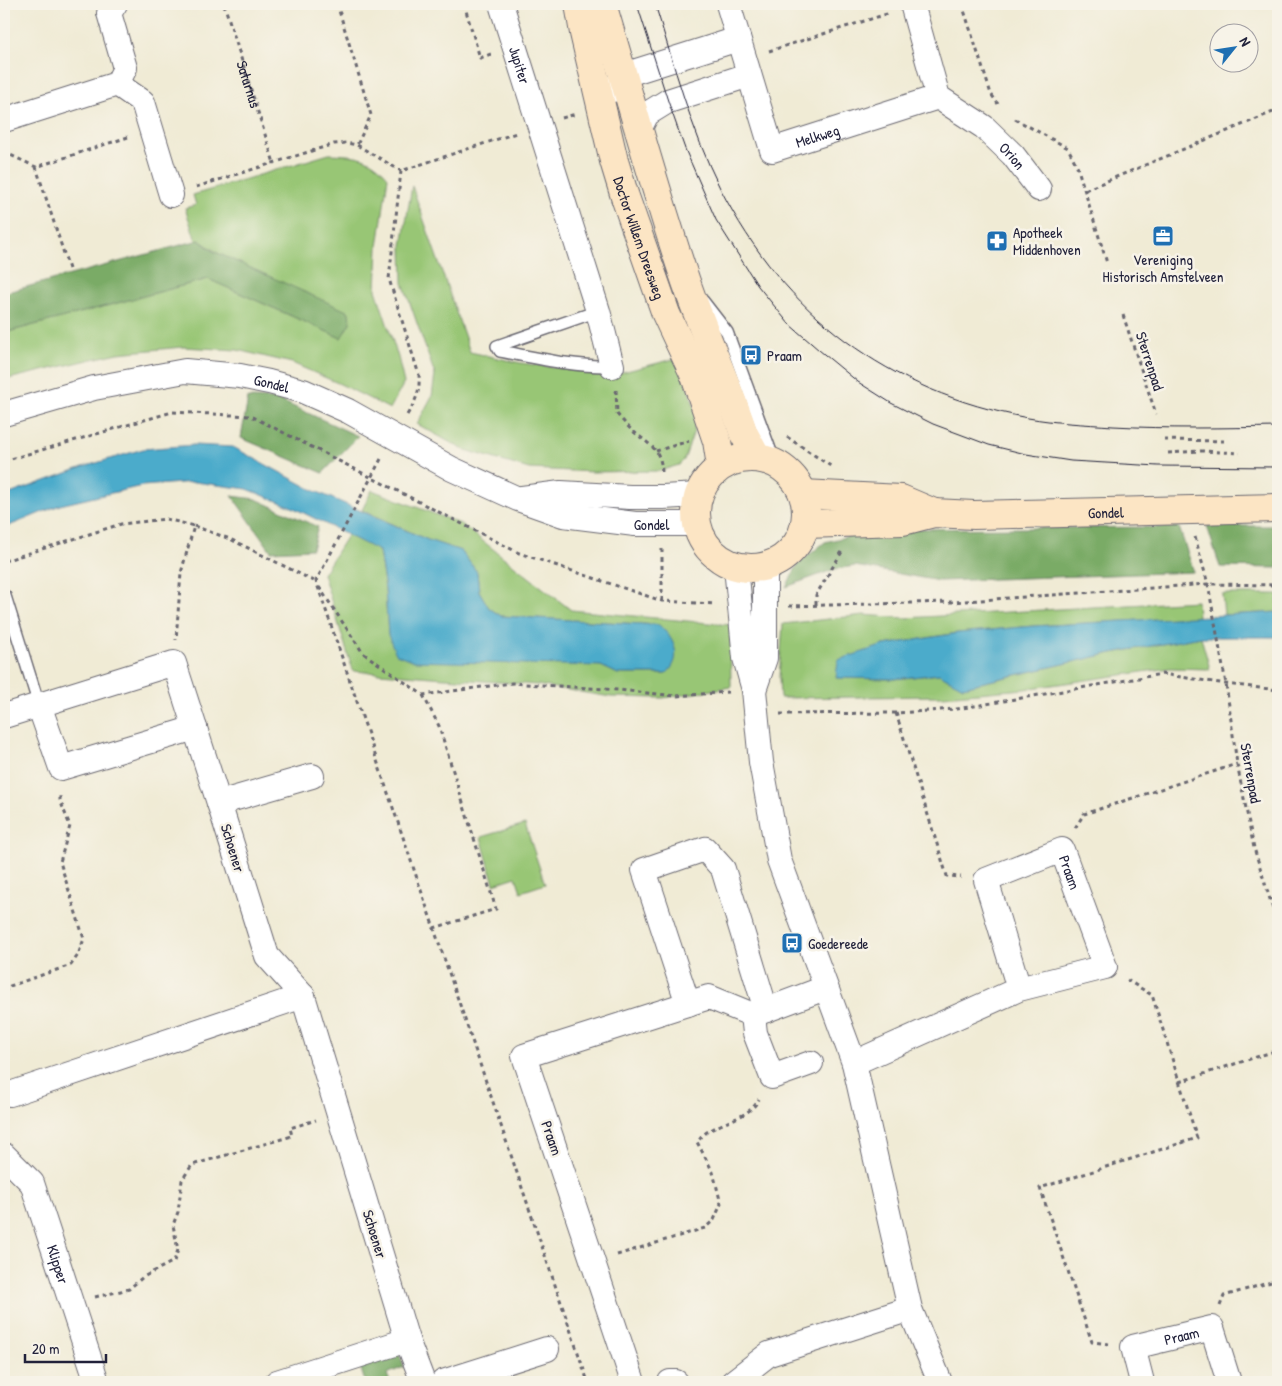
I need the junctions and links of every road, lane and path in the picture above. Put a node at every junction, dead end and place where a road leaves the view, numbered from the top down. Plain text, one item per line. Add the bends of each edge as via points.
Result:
1 (115, 4) edge
2 (224, 4) edge
3 (337, 4) edge
4 (464, 4) edge
5 (501, 4) edge
6 (579, 4) edge
7 (602, 4) edge
8 (728, 4) edge
9 (962, 4) edge
10 (912, 5) edge
11 (743, 57) junction
12 (494, 63) dead end
13 (624, 75) junction
14 (117, 84) junction
15 (938, 97) junction
16 (601, 105) junction
17 (999, 107) dead end
18 (1278, 110) edge
19 (1013, 118) dead end
20 (4, 120) edge
21 (512, 125) dead end
22 (151, 129) junction
23 (638, 132) junction
24 (357, 146) junction
25 (4, 152) edge
26 (274, 163) junction
27 (36, 166) junction
28 (401, 171) junction
29 (1040, 189) dead end
30 (1085, 190) junction
31 (171, 195) joint
32 (1107, 263) dead end
33 (69, 269) dead end
34 (598, 312) junction
35 (1123, 315) dead end
36 (612, 366) joint
37 (4, 414) edge
38 (1156, 414) dead end
39 (394, 436) junction
40 (1164, 440) dead end
41 (1226, 441) dead end
42 (1168, 453) dead end
43 (1240, 453) dead end
44 (766, 461) junction
45 (721, 466) junction
46 (803, 494) junction
47 (698, 495) junction
48 (518, 499) junction
49 (1278, 508) edge
50 (934, 513) junction
51 (697, 524) junction
52 (805, 524) junction
53 (194, 526) junction
54 (1195, 536) dead end
55 (4, 561) edge
56 (736, 567) junction
57 (765, 567) junction
58 (316, 581) junction
59 (1208, 584) junction
60 (1278, 585) edge
61 (5, 596) dead end
62 (174, 662) junction
63 (1226, 684) junction
64 (754, 690) junction
65 (1278, 690) edge
66 (423, 695) junction
67 (39, 705) junction
68 (757, 714) junction
69 (896, 714) junction
70 (4, 716) edge
71 (195, 728) junction
72 (1237, 764) junction
73 (62, 768) junction
74 (312, 776) dead end
75 (219, 803) junction
76 (1062, 850) junction
77 (986, 880) junction
78 (1278, 925) edge
79 (434, 928) junction
80 (1104, 967) junction
81 (825, 988) junction
82 (1019, 989) junction
83 (4, 992) edge
84 (303, 996) junction
85 (688, 1004) junction
86 (759, 1013) junction
87 (1278, 1050) edge
88 (812, 1063) dead end
89 (854, 1063) junction
90 (772, 1077) junction
91 (1180, 1082) junction
92 (6, 1095) edge
93 (338, 1113) junction
94 (4, 1155) edge
95 (594, 1262) junction
96 (1278, 1280) edge
97 (72, 1303) junction
98 (910, 1309) junction
99 (1212, 1328) junction
100 (408, 1340) junction
101 (1133, 1347) junction
102 (547, 1349) dead end
103 (97, 1382) edge
104 (277, 1382) edge
105 (422, 1382) edge
106 (443, 1382) edge
107 (588, 1382) edge
108 (634, 1382) edge
109 (670, 1382) edge
110 (676, 1382) edge
111 (733, 1382) edge
112 (940, 1382) edge
113 (1142, 1382) edge
114 (1229, 1382) edge

1 - 14 street via 109,13 126,68
2 - 26 path, Saturnus
3 - 24 path via 371,114
4 - 12 path via 480,58 491,54
5 - 34 street, Jupiter
6 - 16 street, Doctor Willem Dreesweg
7 - 13 street, Doctor Willem Dreesweg
8 - 11 street, Melkweg
9 - 17 path via 991,94
10 - 11 path
10 - 15 street
11 - 13 street
11 - 15 street, Melkweg via 772,150
11 - 23 street via 647,114
13 - 16 street
13 - 23 street, Doctor Willem Dreesweg
14 - 20 street
14 - 22 street via 142,102
15 - 29 street, Orion via 984,127 1013,155
16 - 45 street, Doctor Willem Dreesweg via 625,196 666,314 695,376 717,441
18 - 30 path
19 - 30 path via 1068,148
21 - 28 path via 515,133
22 - 27 path
22 - 31 street
23 - 44 street, Doctor Willem Dreesweg via 684,275 744,434
24 - 26 path via 334,144
24 - 28 path
25 - 27 path
26 - 31 path
27 - 33 path
28 - 39 path via 388,279 419,375 420,388 417,400
30 - 32 path
34 - 36 street
34 - 36 lane via 497,346 500,351 540,359 581,366
35 - 38 path, Sterrenpad
37 - 39 street, Gondel via 94,388 185,371 240,376 303,391 348,410
39 - 48 street, Gondel via 452,469
39 - 58 path
40 - 41 path
42 - 43 path
44 - 45 street via 739,459
44 - 46 street via 787,471
45 - 47 street via 708,478
46 - 50 street, Gondel via 902,499
46 - 52 street
47 - 48 street, Gondel via 561,493
47 - 51 street
48 - 51 street, Gondel via 563,515 635,524
49 - 50 street, Gondel via 974,515
50 - 52 street, Gondel via 904,521
51 - 56 street via 710,551
52 - 57 street via 791,551
53 - 55 path via 166,519 121,524
53 - 58 path via 230,539
53 - 62 path via 181,572
54 - 59 path
56 - 57 street
56 - 64 street via 745,658
57 - 64 street via 766,658
58 - 66 path via 363,653
58 - 79 path
59 - 60 path
59 - 63 path, Sterrenpad
61 - 67 lane
62 - 67 street
62 - 71 street, Schoener
63 - 65 path
63 - 69 path via 1162,674 957,708
63 - 72 path, Sterrenpad
64 - 66 path via 676,696 512,683
64 - 68 street
66 - 79 path via 439,726 496,909
67 - 70 street
67 - 73 street
68 - 69 path
68 - 81 street via 761,762 779,860
69 - 77 path via 947,876
71 - 73 street
71 - 75 street, Schoener
72 - 76 path via 1084,814
72 - 78 path, Sterrenpad via 1254,848
73 - 83 path via 60,800 70,826 60,862 84,939 72,965 10,986
74 - 75 street
75 - 84 street, Schoener via 267,956
76 - 77 street, Praam
76 - 80 street, Praam
77 - 82 street
79 - 107 path
80 - 82 street
80 - 91 path via 1152,995
81 - 86 street
81 - 89 street
82 - 89 street
84 - 92 street
84 - 93 street, Schoener
85 - 86 street, Praam via 709,997
85 - 86 street via 644,870 705,849 723,869
85 - 95 street, Praam via 524,1056
86 - 90 street via 755,1033
87 - 91 path
88 - 90 street
89 - 98 street
90 - 95 path via 756,1106 707,1132 697,1142 713,1172 721,1204 714,1220 705,1228
91 - 101 path via 1197,1138 1040,1188 1092,1342
93 - 97 path via 290,1128 292,1136 192,1165 182,1180 173,1225 178,1250 174,1261 143,1276 129,1289
93 - 100 street, Schoener
94 - 97 street, Klipper via 32,1183
95 - 108 street, Praam
96 - 99 path via 1224,1296
97 - 103 street, Klipper
98 - 111 street via 769,1354
98 - 112 street
99 - 101 street, Praam
99 - 114 street, Praam
100 - 104 street
100 - 105 street, Schoener
101 - 113 street
102 - 106 street
109 - 110 street

